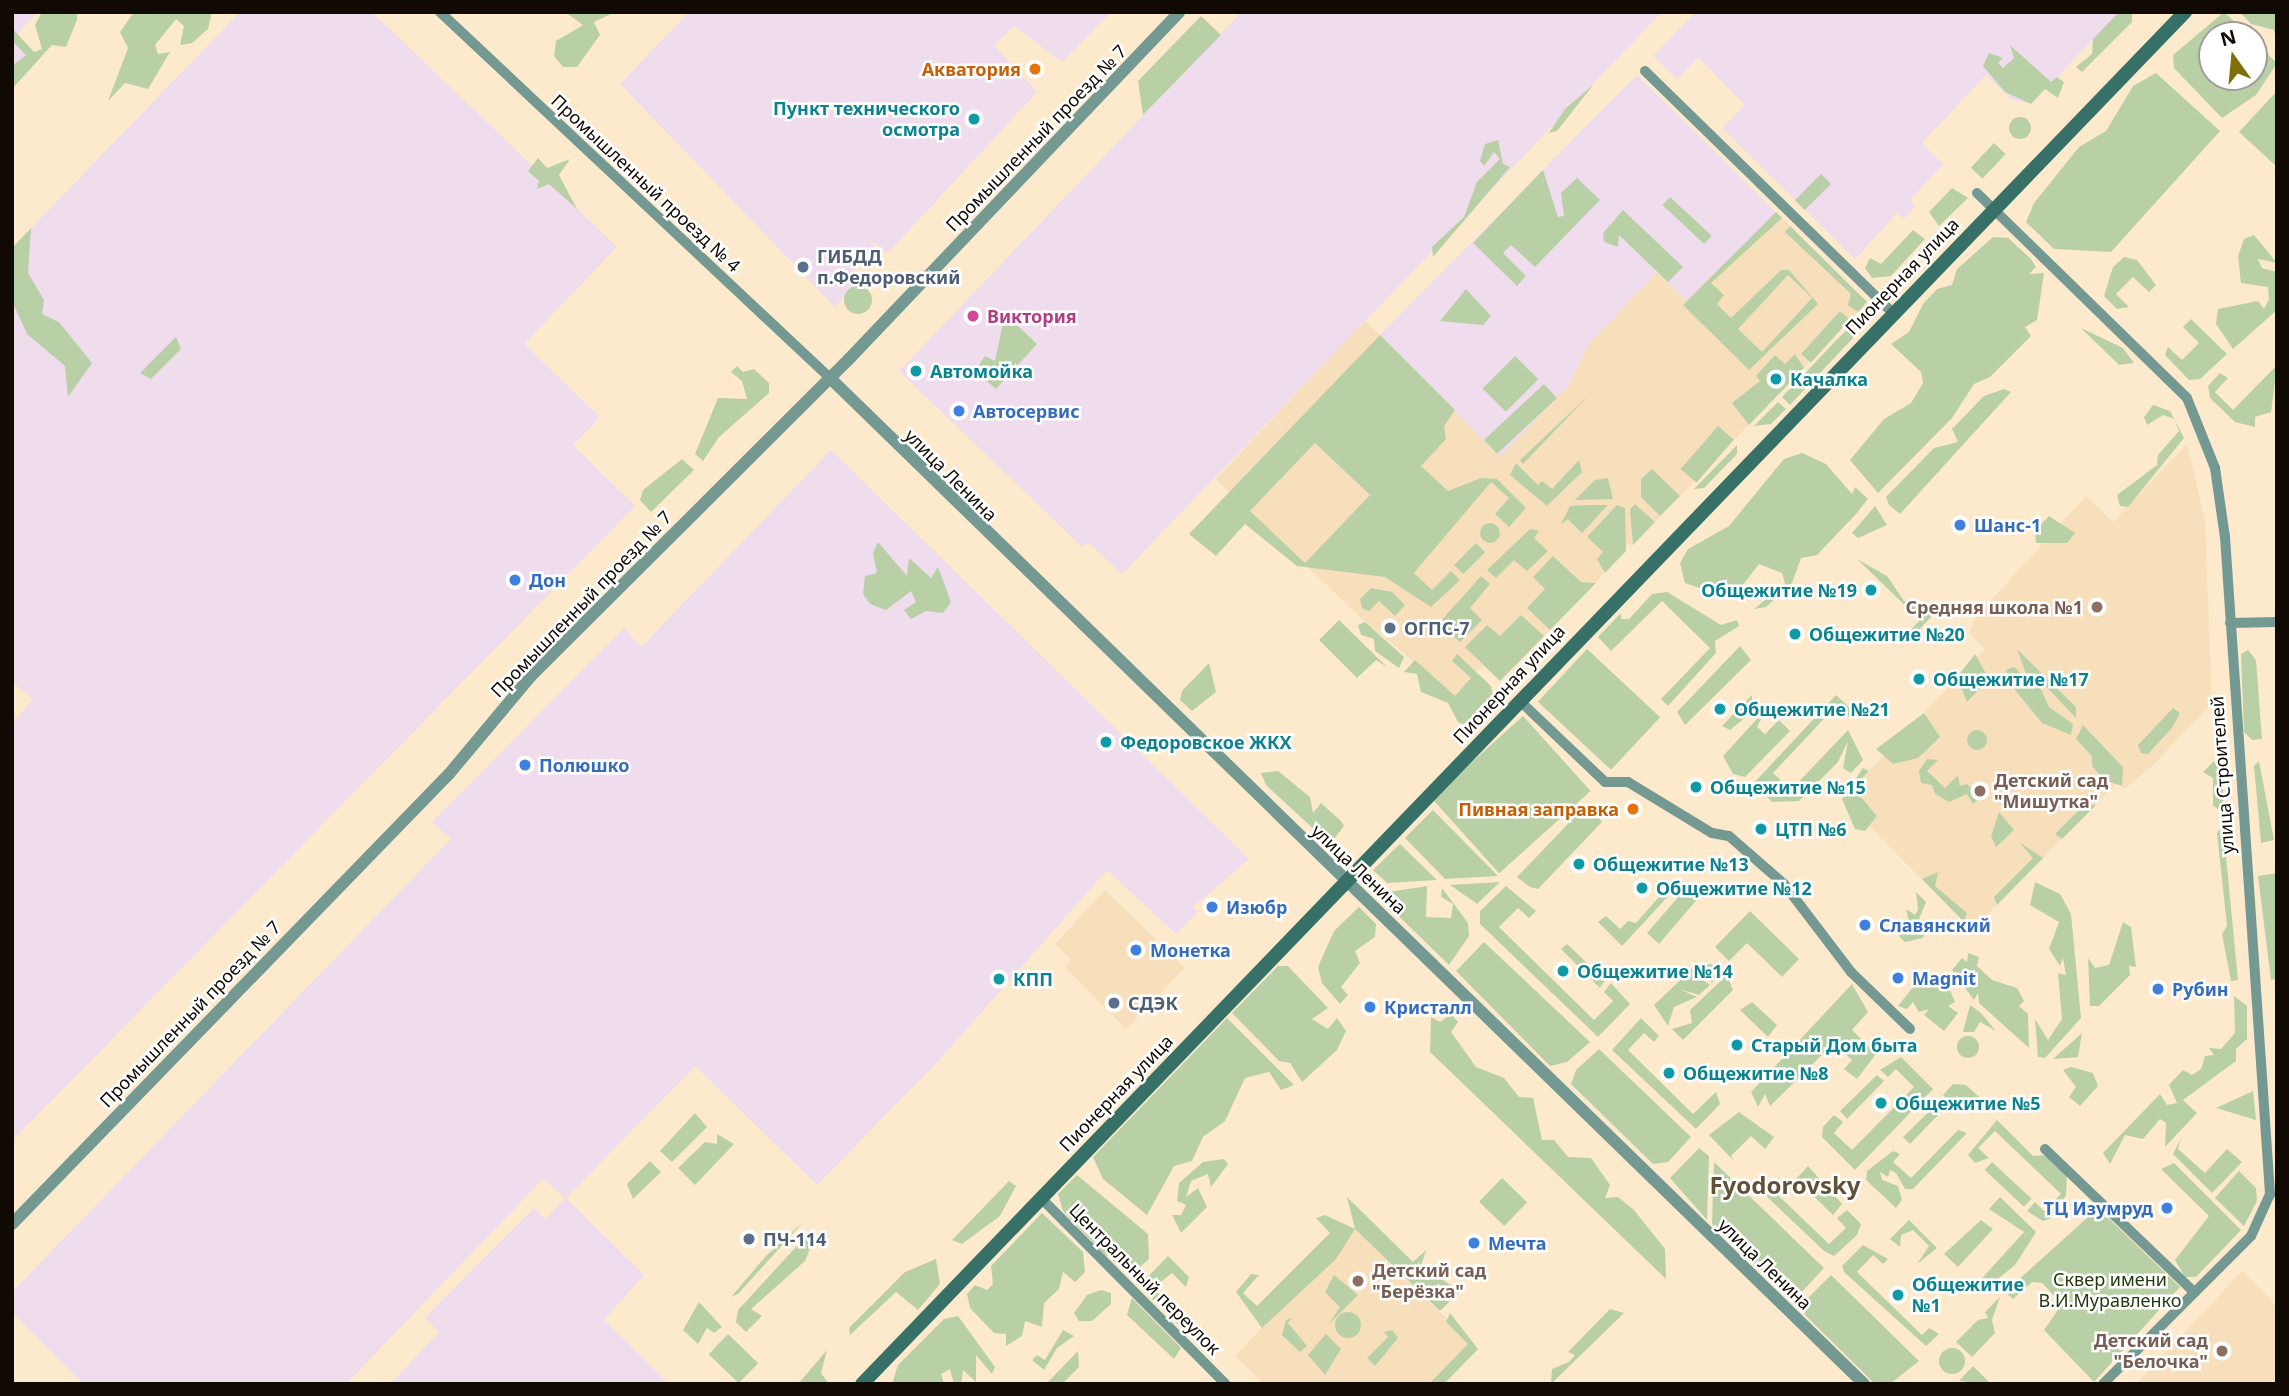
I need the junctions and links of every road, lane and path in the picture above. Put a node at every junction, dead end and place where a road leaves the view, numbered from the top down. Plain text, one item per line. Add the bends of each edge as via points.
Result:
1 (440, 12) edge
2 (1179, 12) edge
3 (2176, 15) edge
4 (1645, 71) dead end
5 (1977, 193) dead end
6 (1995, 207) junction
7 (1894, 313) junction
8 (830, 378) junction
9 (2277, 622) edge
10 (2230, 624) junction
11 (1520, 701) junction
12 (1346, 882) junction
13 (1910, 1029) dead end
14 (2045, 1149) dead end
15 (1041, 1198) junction
16 (12, 1224) edge
17 (2194, 1292) junction
18 (862, 1384) edge
19 (1226, 1384) edge
20 (1864, 1384) edge
21 (2103, 1384) edge

1 - 8 street, Промышленный проезд № 4
2 - 8 street, Промышленный проезд № 7
3 - 6 main road, Пионерная улица
4 - 7 street
5 - 6 street, улица Строителей
6 - 7 main road, Пионерная улица
6 - 10 street, улица Строителей via 2192,406 2215,468
7 - 11 main road, Пионерная улица
8 - 12 street, улица Ленина
8 - 16 street, Промышленный проезд № 7 via 531,676 449,774
9 - 10 street
10 - 17 street, улица Строителей via 2270,1194 2251,1236
11 - 12 main road, Пионерная улица
11 - 13 street via 1605,782 1628,782 1712,833 1729,836 1783,884 1851,972
12 - 15 main road, Пионерная улица
12 - 20 street, улица Ленина
14 - 17 street
15 - 18 main road, Пионерная улица
15 - 19 street, Центральный переулок
17 - 21 street, улица Строителей

